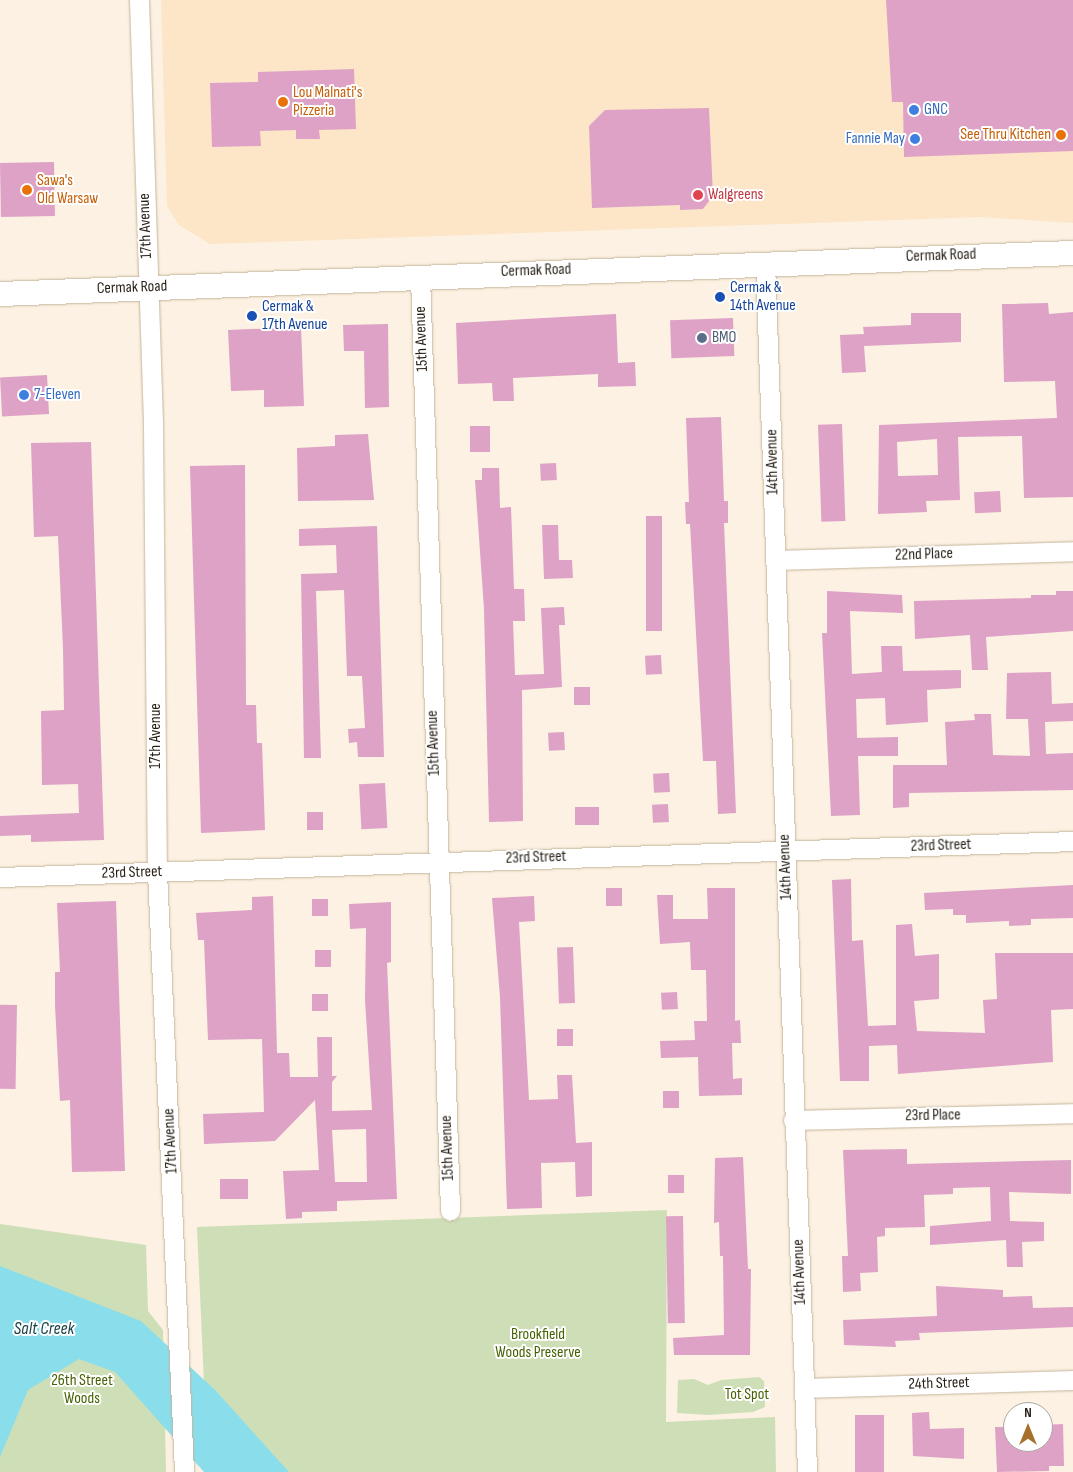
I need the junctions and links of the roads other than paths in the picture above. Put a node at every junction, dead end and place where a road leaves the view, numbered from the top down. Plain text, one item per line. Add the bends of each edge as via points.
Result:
1 (139, 0) edge
2 (1073, 253) edge
3 (765, 262) junction
4 (420, 276) junction
5 (148, 288) junction
6 (0, 294) edge
7 (1073, 550) edge
8 (776, 560) junction
9 (1073, 841) edge
10 (786, 850) junction
11 (437, 860) junction
12 (157, 872) junction
13 (0, 877) edge
14 (1073, 1113) edge
15 (794, 1120) junction
16 (450, 1211) dead end
17 (1073, 1380) edge
18 (804, 1388) junction
19 (184, 1472) edge
20 (807, 1472) edge

1 - 5 street, 17th Avenue
2 - 3 main road, Cermak Road
3 - 4 main road, Cermak Road
3 - 8 street, 14th Avenue
4 - 5 main road, Cermak Road
4 - 11 street, 15th Avenue
5 - 6 main road, Cermak Road
5 - 12 street, 17th Avenue via 153,425
7 - 8 street, 22nd Place
8 - 10 street, 14th Avenue
9 - 10 street, 23rd Street
10 - 11 street, 23rd Street
10 - 15 street, 14th Avenue
11 - 12 street, 23rd Street
11 - 16 street, 15th Avenue
12 - 13 street, 23rd Street
12 - 19 street, 17th Avenue via 181,1332
14 - 15 street, 23rd Place
15 - 18 street, 14th Avenue
17 - 18 street, 24th Street
18 - 20 street, 14th Avenue

